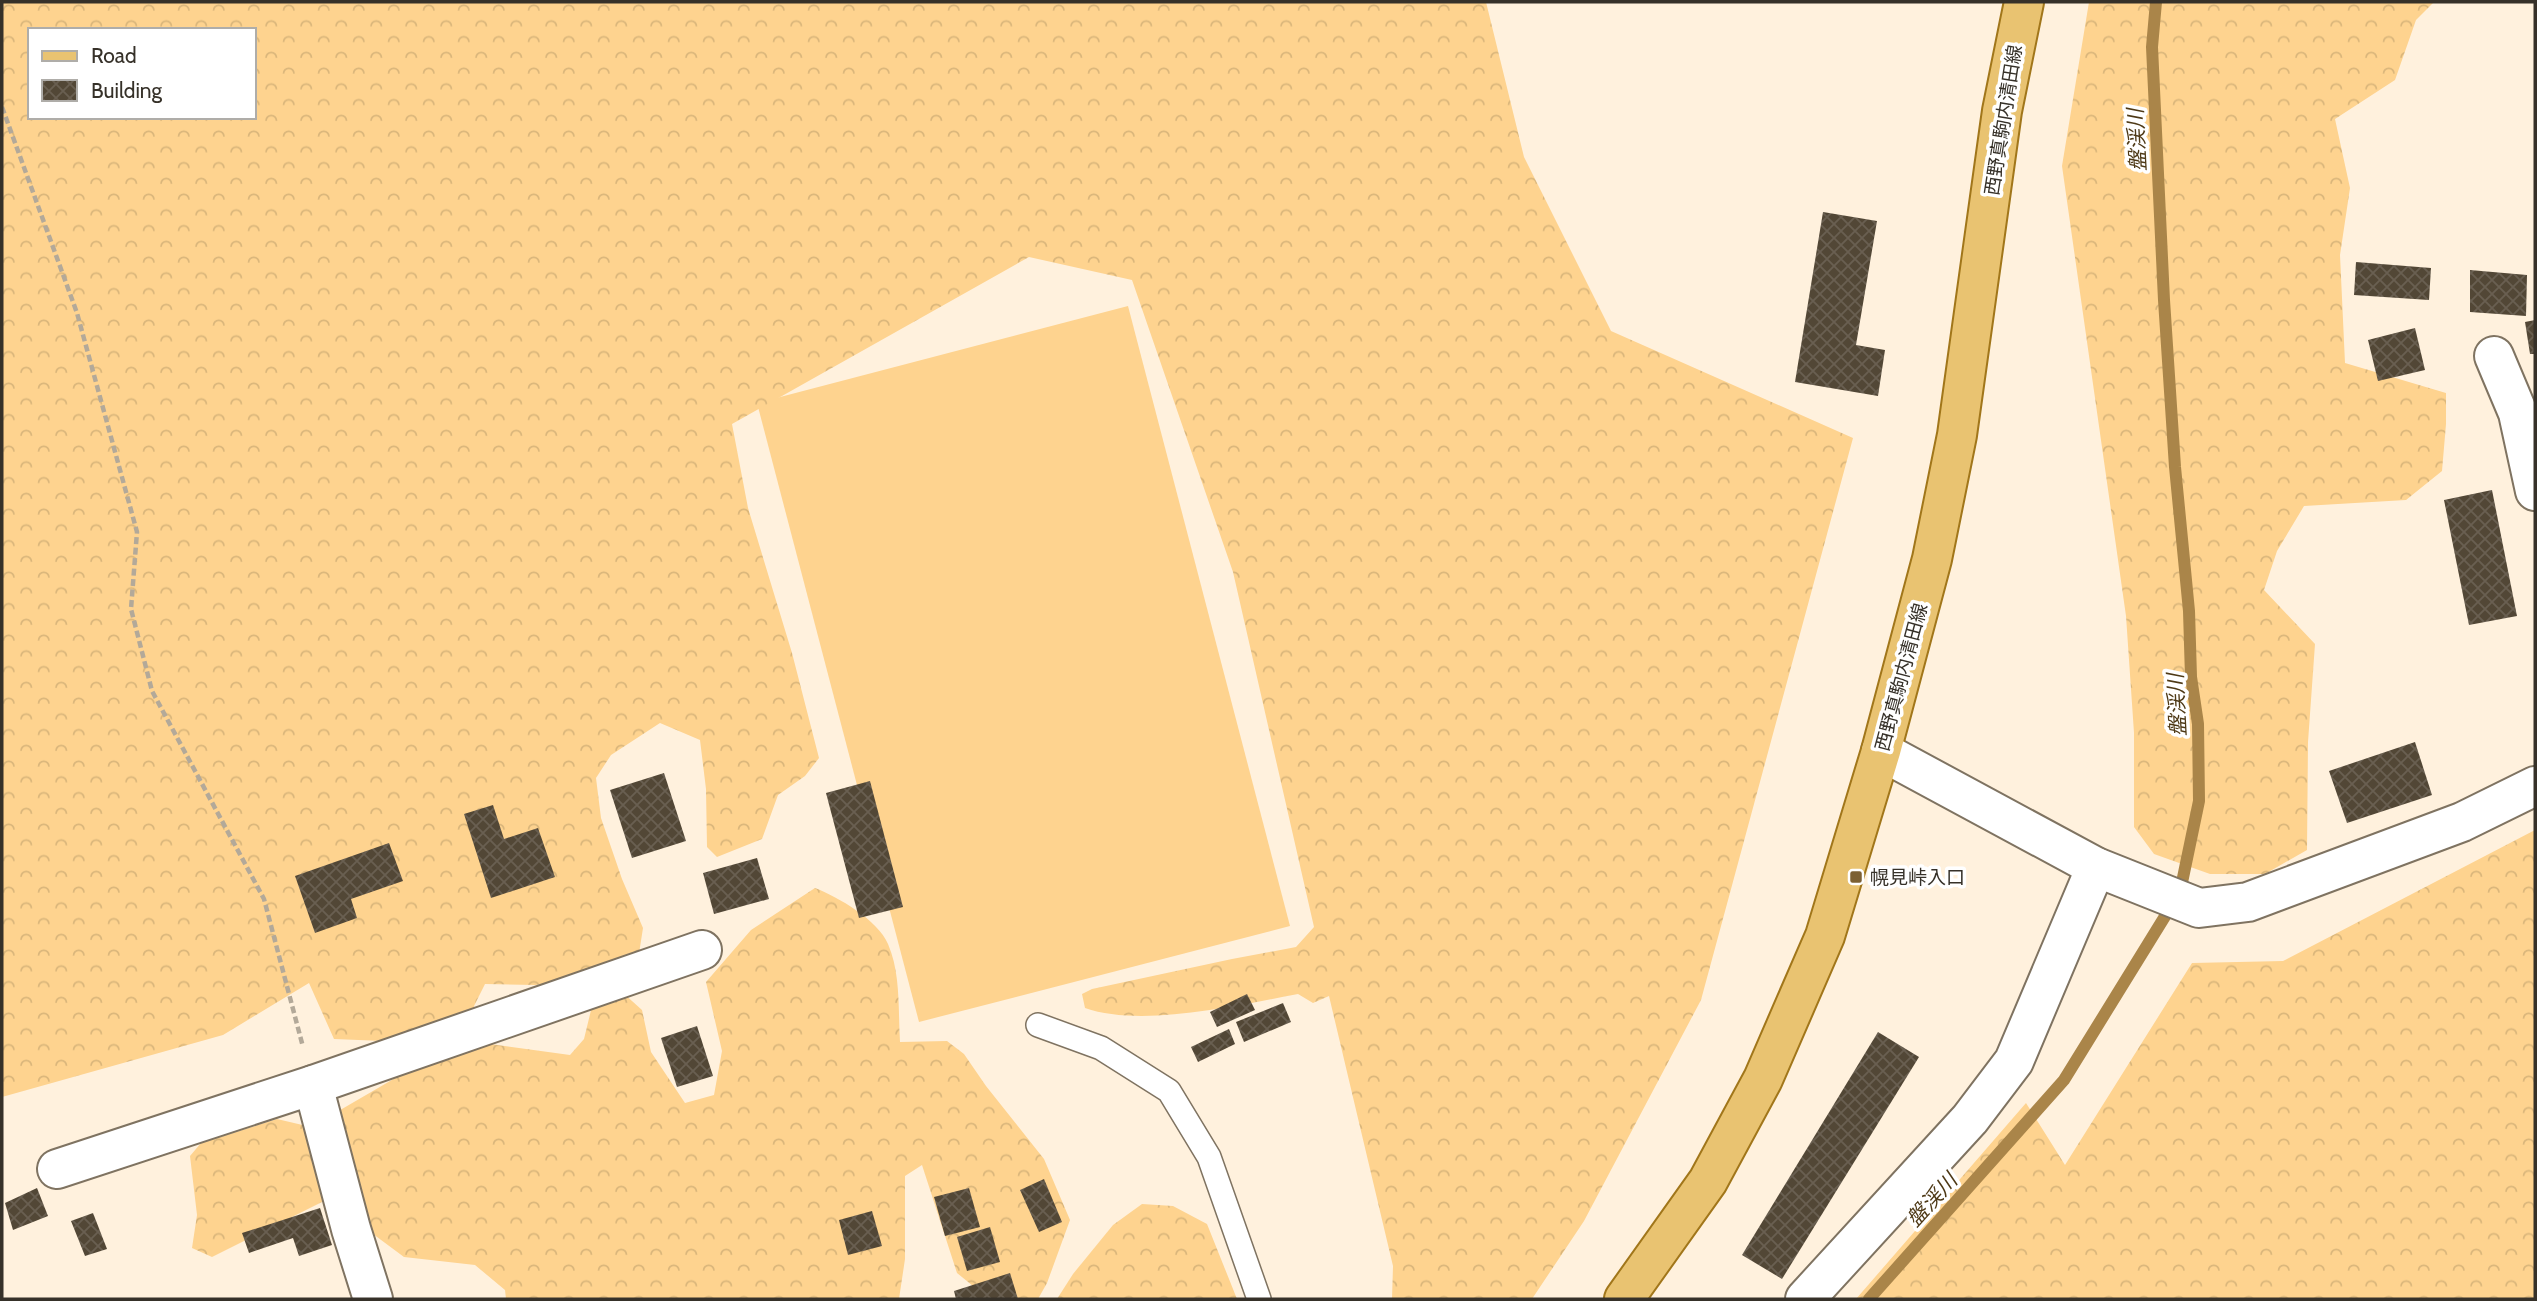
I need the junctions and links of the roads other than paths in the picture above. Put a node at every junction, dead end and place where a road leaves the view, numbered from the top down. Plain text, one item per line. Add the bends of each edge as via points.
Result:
1 (2024, 2) edge
2 (2494, 356) dead end
3 (2535, 491) edge
4 (1881, 751) junction
5 (2535, 786) edge
6 (2101, 869) junction
7 (702, 950) dead end
8 (1038, 1025) dead end
9 (313, 1085) junction
10 (57, 1169) dead end
11 (373, 1299) edge
12 (1259, 1299) edge
13 (1624, 1299) edge
14 (1805, 1299) edge

1 - 4 main road, 西野真駒内清田線 via 2002,111 1957,435 1932,559
2 - 3 street via 2518,413
4 - 6 street
4 - 13 main road, 西野真駒内清田線 via 1825,936 1763,1079 1708,1181
5 - 6 street via 2462,822 2248,902 2199,908
6 - 14 street via 2014,1062 1970,1119
7 - 9 street
8 - 12 lane via 1101,1048 1169,1091 1209,1157
9 - 10 street
9 - 11 street

